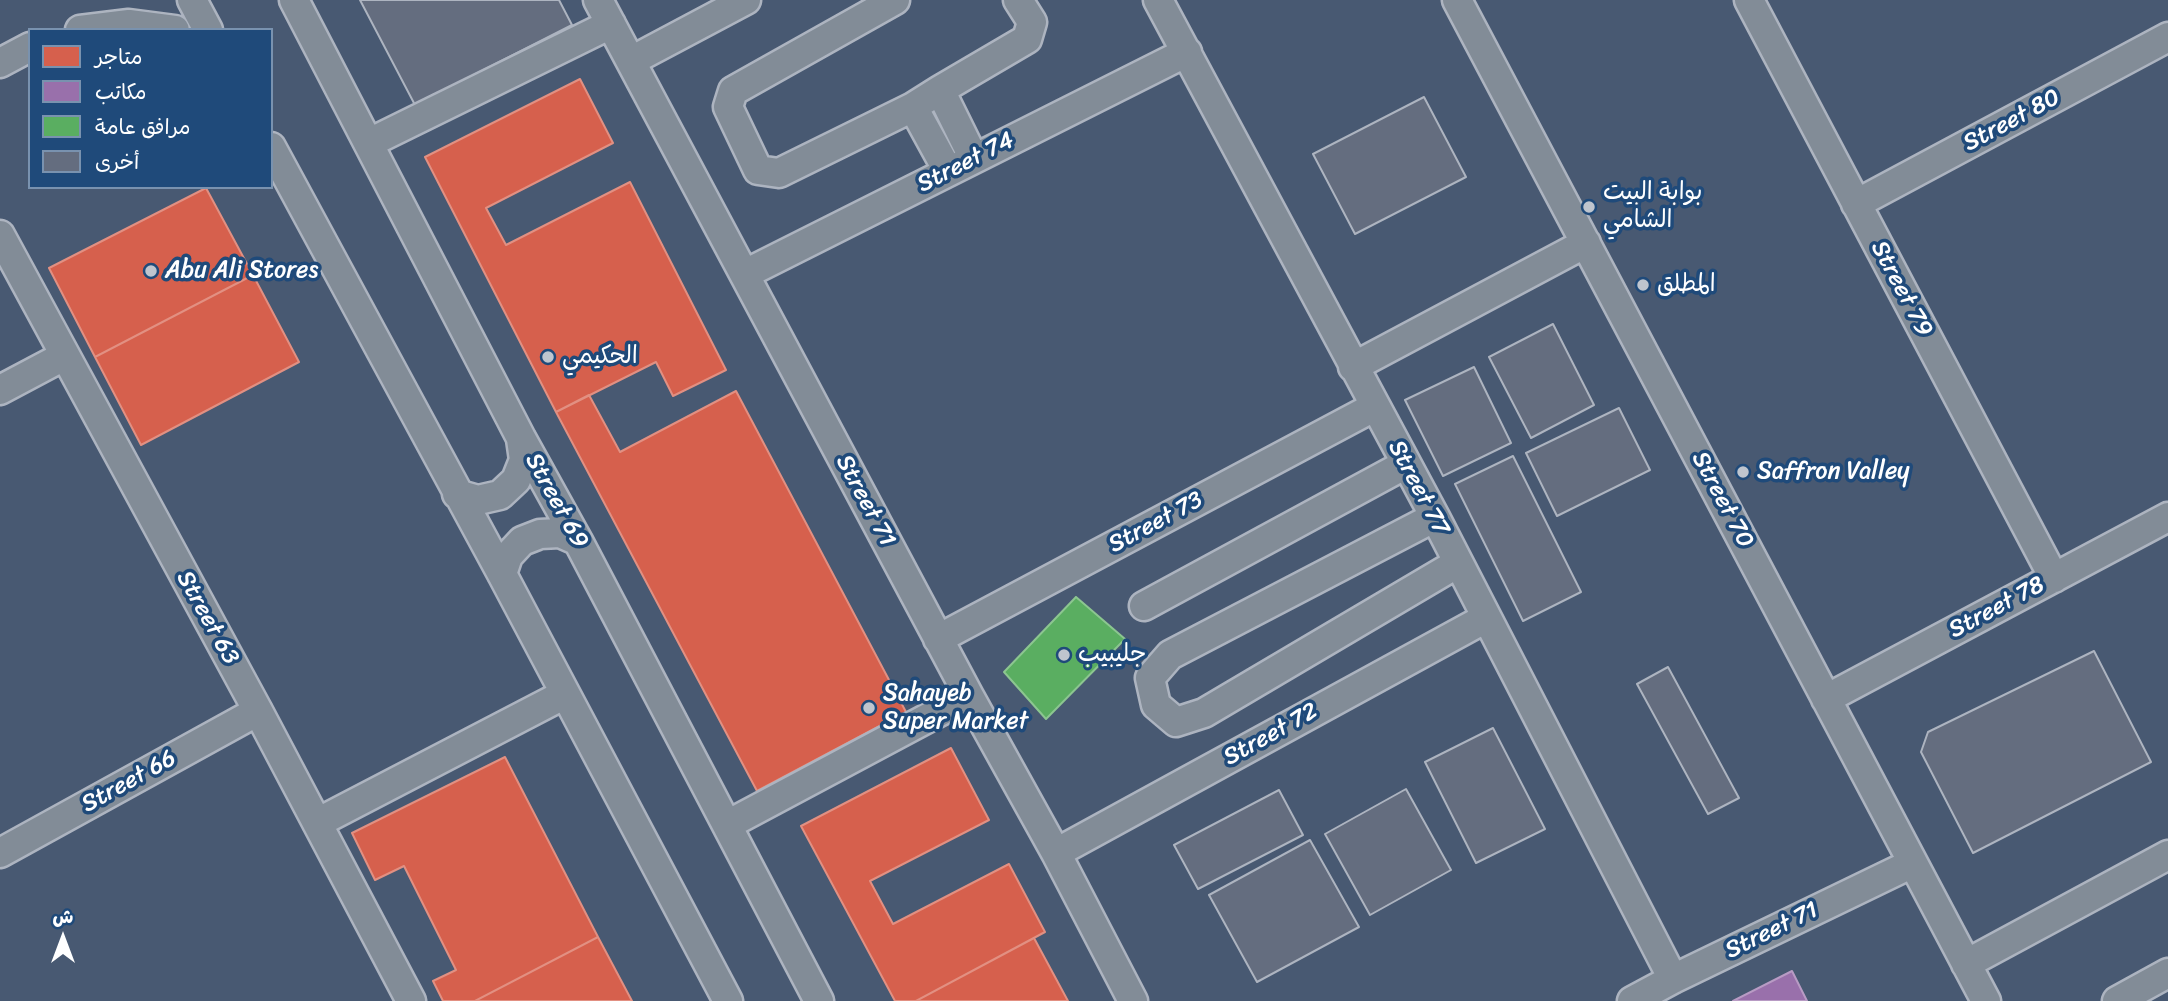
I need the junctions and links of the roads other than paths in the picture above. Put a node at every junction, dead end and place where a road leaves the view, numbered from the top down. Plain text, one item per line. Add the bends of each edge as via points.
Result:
1 (192, 0) edge
2 (294, 0) edge
3 (746, 0) edge
4 (1018, 0) edge
5 (1158, 0) edge
6 (1457, 0) edge
7 (1749, 0) edge
8 (873, 5) edge
9 (604, 12) edge
10 (96, 28) edge
11 (160, 28) edge
12 (207, 28) edge
13 (2168, 37) edge
14 (28, 48) edge
15 (1187, 52) junction
16 (631, 61) junction
17 (0, 63) edge
18 (940, 90) junction
19 (913, 107) junction
20 (369, 143) junction
21 (273, 151) edge
22 (974, 159) junction
23 (948, 171) junction
24 (1856, 204) junction
25 (0, 235) edge
26 (1586, 243) junction
27 (745, 274) junction
28 (64, 356) junction
29 (1353, 367) junction
30 (0, 390) edge
31 (1374, 407) junction
32 (521, 438) junction
33 (1406, 464) junction
34 (457, 494) junction
35 (1435, 517) junction
36 (2168, 517) edge
37 (578, 541) junction
38 (1458, 563) junction
39 (502, 574) junction
40 (2054, 578) junction
41 (1144, 606) dead end
42 (1486, 618) junction
43 (938, 639) junction
44 (565, 694) junction
45 (969, 696) junction
46 (1826, 699) junction
47 (258, 711) junction
48 (317, 823) junction
49 (727, 825) junction
50 (0, 853) edge
51 (1056, 853) junction
52 (2168, 855) edge
53 (1913, 863) junction
54 (1966, 964) junction
55 (2168, 974) edge
56 (1672, 979) junction
57 (411, 1001) edge
58 (728, 1001) edge
59 (819, 1001) edge
60 (1133, 1001) edge
61 (1632, 1001) edge
62 (1986, 1001) edge
63 (2117, 1001) edge

1 - 12 street
2 - 20 street, Street 69
3 - 16 street
4 - 18 street via 1032,22 1027,39
5 - 15 street, Street 77
6 - 26 street, Street 70
7 - 24 street, Street 79
8 - 19 street via 733,91 728,107 758,170 779,173
9 - 16 street, Street 71
9 - 20 street
10 - 11 street via 129,24
13 - 24 street, Street 80
14 - 17 street
15 - 22 street, Street 74
15 - 29 street, Street 77
16 - 27 street, Street 71
18 - 19 street
18 - 22 street
19 - 23 street
20 - 32 street, Street 69
21 - 34 street
22 - 23 street, Street 74
23 - 27 street, Street 74
24 - 40 street, Street 79
25 - 28 street, Street 63
26 - 29 street
26 - 46 street, Street 70
27 - 43 street, Street 71
28 - 30 street
28 - 47 street, Street 63
29 - 31 street, Street 77
31 - 33 street, Street 77
31 - 43 street, Street 73
32 - 34 street via 524,460 516,480 500,495 478,500
32 - 37 street, Street 69
33 - 35 street, Street 77
33 - 41 street
34 - 39 street
35 - 38 street, Street 77
35 - 38 street via 1170,655 1150,678 1156,705 1175,722 1204,713
36 - 40 street, Street 78
37 - 39 street via 560,533 522,541 508,556
37 - 49 street, Street 69
38 - 42 street, Street 77
39 - 44 street
40 - 46 street, Street 78
42 - 51 street, Street 72
42 - 56 street, Street 77
43 - 45 street, Street 71
44 - 48 street
44 - 58 street
45 - 49 street
45 - 51 street, Street 71
46 - 53 street, Street 70
47 - 48 street, Street 63
47 - 50 street, Street 66
48 - 57 street, Street 63
49 - 59 street, Street 69
51 - 60 street, Street 71
52 - 54 street
53 - 54 street, Street 70
53 - 56 street, Street 71
54 - 62 street, Street 70
55 - 63 street
56 - 61 street, Street 71

